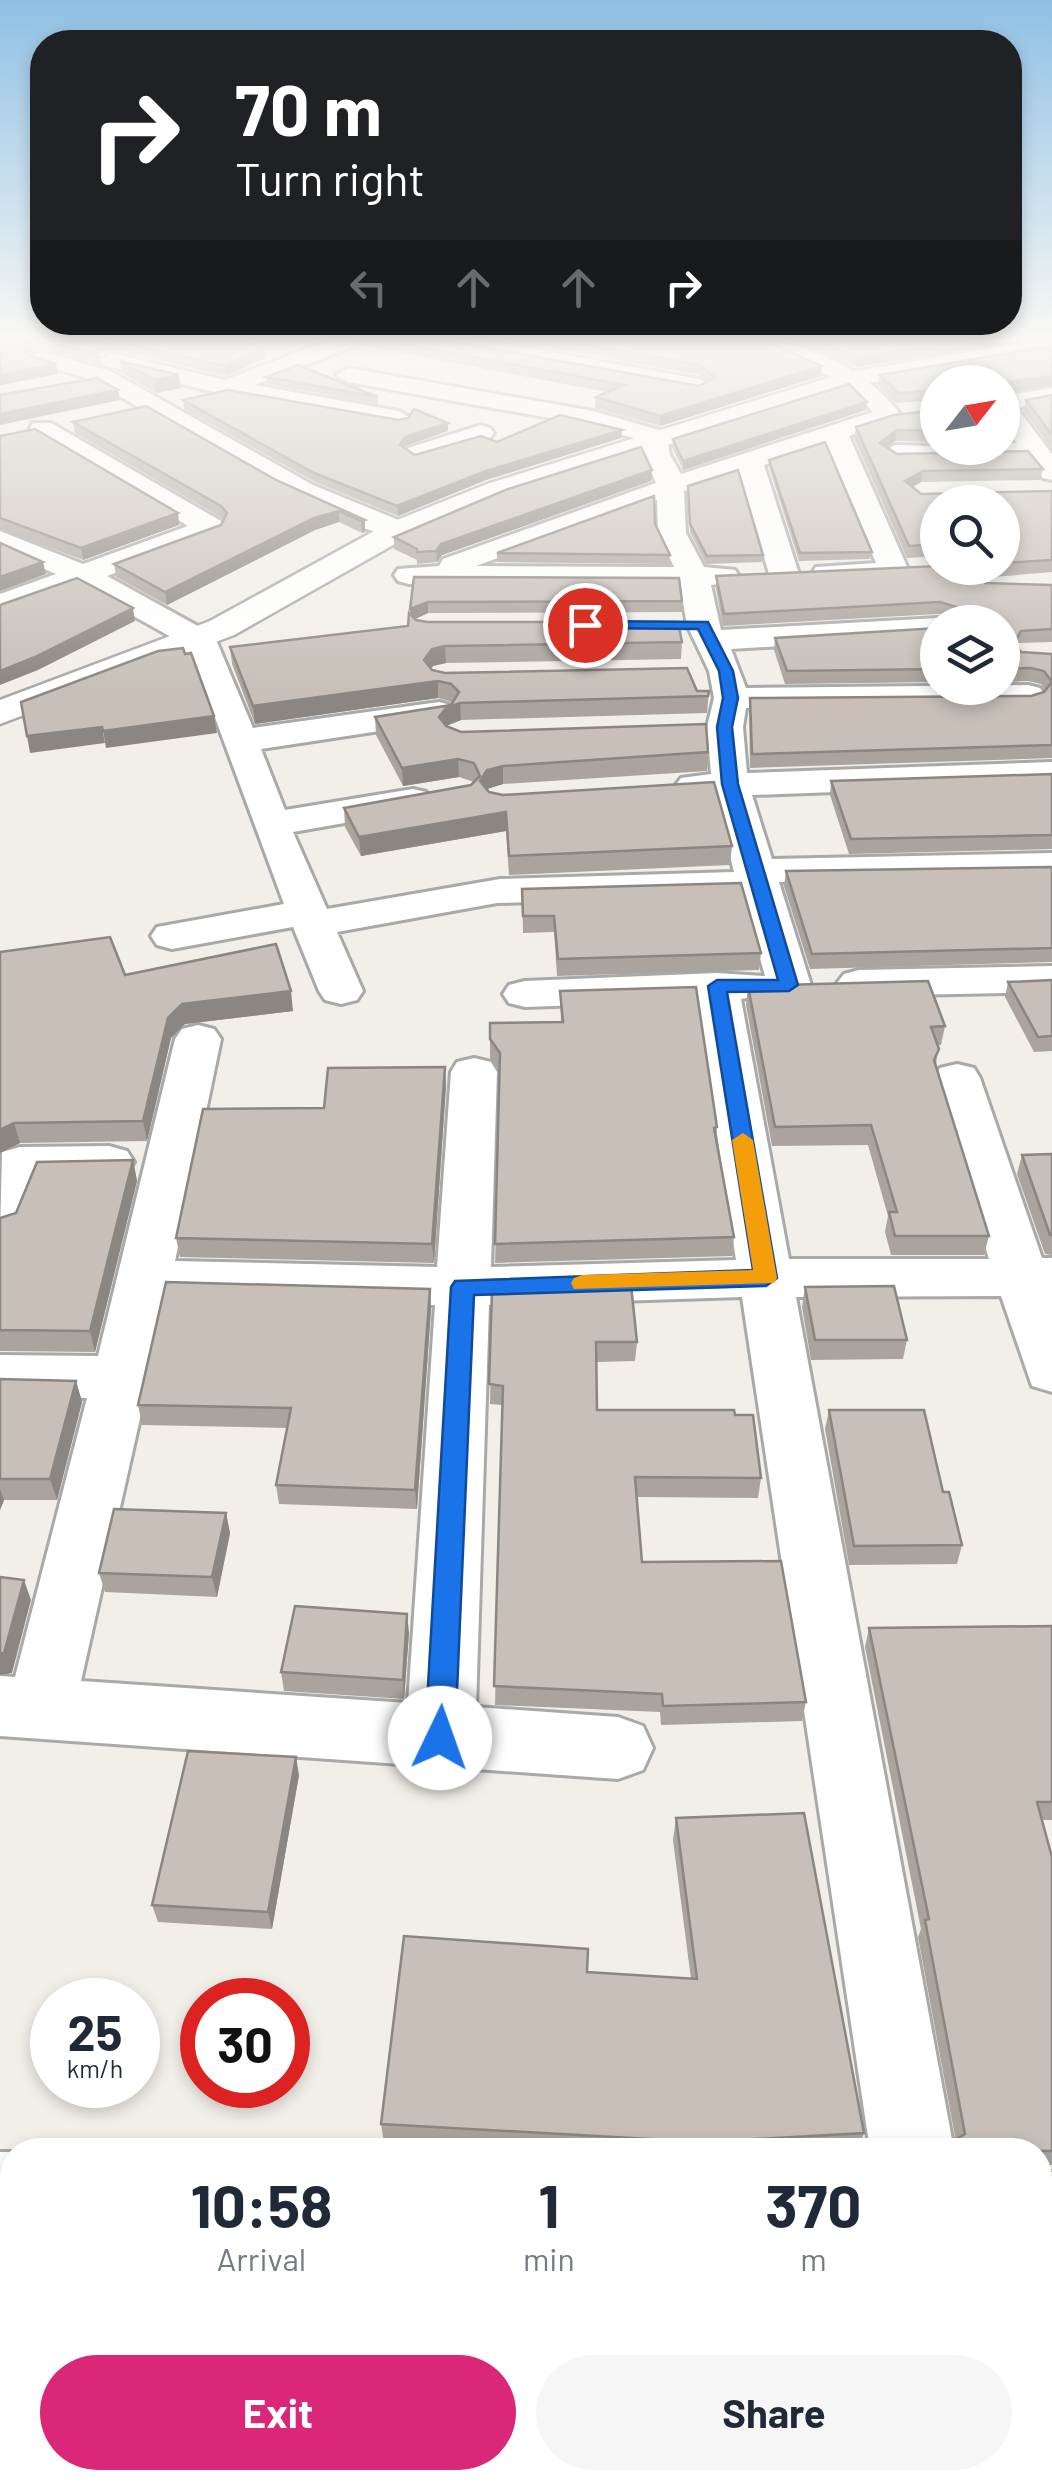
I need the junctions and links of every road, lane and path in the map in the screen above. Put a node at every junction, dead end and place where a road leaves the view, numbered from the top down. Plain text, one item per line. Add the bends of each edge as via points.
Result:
1 (79, 457) edge
2 (246, 457) edge
3 (596, 457) edge
4 (658, 457) edge
5 (758, 457) edge
6 (845, 457) edge
7 (922, 457) edge
8 (749, 460) junction
9 (1043, 476) edge
10 (670, 486) junction
11 (1, 524) edge
12 (398, 530) junction
13 (534, 532) junction
14 (613, 533) edge
15 (894, 570) junction
16 (920, 570) edge
17 (784, 574) junction
18 (83, 575) junction
19 (694, 577) junction
20 (0, 605) edge
21 (664, 625) edge
22 (920, 632) edge
23 (203, 646) junction
24 (246, 649) edge
25 (686, 672) edge
26 (720, 672) junction
27 (1028, 695) edge
28 (439, 712) edge
29 (0, 713) edge
30 (687, 728) edge
31 (240, 741) junction
32 (1052, 773) edge
33 (730, 784) junction
34 (654, 789) edge
35 (440, 796) edge
36 (271, 824) junction
37 (1052, 865) edge
38 (756, 877) junction
39 (310, 918) junction
40 (172, 936) dead end
41 (1052, 979) edge
42 (789, 985) junction
43 (717, 986) junction
44 (340, 991) dead end
45 (525, 994) dead end
46 (198, 1038) dead end
47 (474, 1072) dead end
48 (957, 1078) dead end
49 (171, 1160) junction
50 (10, 1163) edge
51 (0, 1220) edge
52 (1037, 1277) edge
53 (766, 1278) junction
54 (145, 1279) junction
55 (463, 1287) junction
56 (1052, 1371) edge
57 (0, 1376) edge
58 (122, 1377) junction
59 (21, 1708) edge
60 (440, 1738) junction
61 (618, 1748) dead end
62 (910, 2138) edge

1 - 18 street via 212,526
2 - 12 street via 303,491
3 - 12 street
4 - 10 street
5 - 8 street
6 - 15 street
7 - 9 street
8 - 10 street
8 - 17 street
10 - 13 street
10 - 19 street via 662,533
11 - 18 street
12 - 23 street
13 - 14 street
13 - 19 street via 419,575
15 - 16 street
15 - 17 street
17 - 19 street
18 - 20 street
18 - 23 street
19 - 26 street
21 - 26 street
22 - 26 street
23 - 24 street
23 - 29 street
23 - 31 street
25 - 26 street
26 - 27 street
26 - 30 street
26 - 33 street
28 - 31 street
31 - 36 street
32 - 33 street
33 - 34 street
33 - 38 street
35 - 36 street
36 - 39 street
37 - 38 street
38 - 39 street via 492,892
38 - 42 street
39 - 40 street
39 - 44 street
41 - 42 street
42 - 43 street
43 - 45 street
43 - 53 street
46 - 49 street
47 - 55 street
48 - 52 street
49 - 50 street
49 - 54 street
50 - 51 street
52 - 53 street
52 - 56 street
53 - 55 street
53 - 62 street
54 - 55 street
54 - 58 street
55 - 60 street
57 - 58 street
58 - 59 street
59 - 60 street
60 - 61 street

